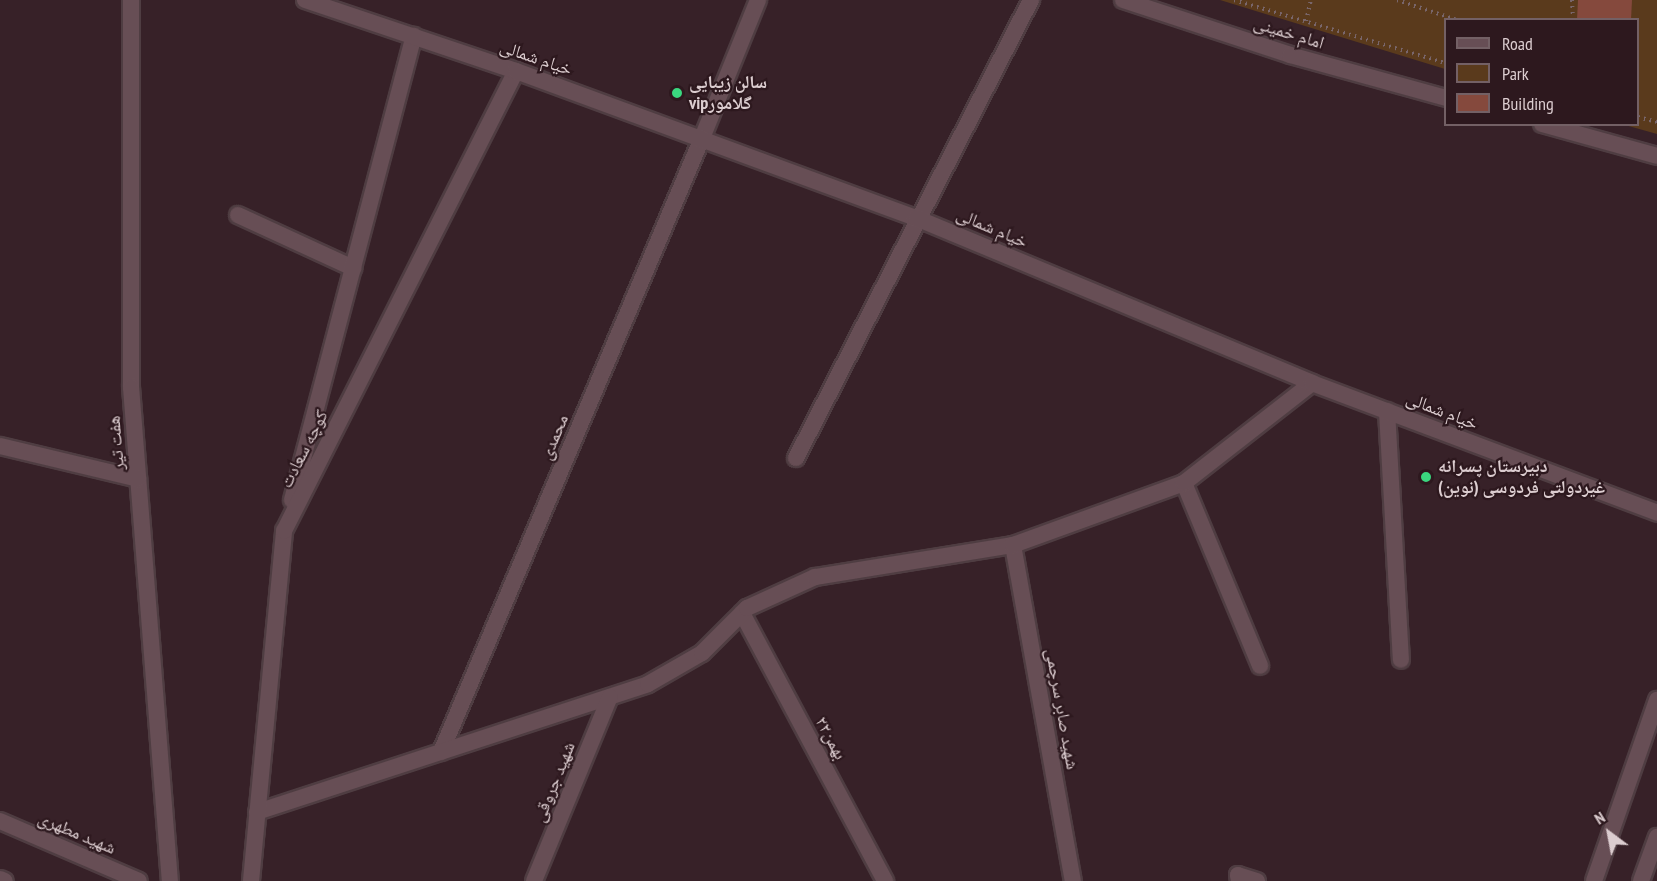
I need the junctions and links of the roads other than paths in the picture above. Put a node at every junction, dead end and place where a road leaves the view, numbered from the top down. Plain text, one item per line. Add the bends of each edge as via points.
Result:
1 (131, 0) edge
2 (305, 0) edge
3 (758, 0) edge
4 (1030, 0) edge
5 (1123, 0) edge
6 (414, 36) junction
7 (516, 71) junction
8 (1444, 97) edge
9 (1549, 126) edge
10 (702, 138) junction
11 (1657, 156) edge
12 (238, 215) dead end
13 (916, 218) junction
14 (353, 268) junction
15 (1312, 383) junction
16 (1387, 411) junction
17 (0, 446) edge
18 (796, 458) dead end
19 (138, 479) junction
20 (1184, 483) junction
21 (1657, 513) edge
22 (284, 531) junction
23 (1013, 545) junction
24 (742, 613) junction
25 (1401, 660) dead end
26 (1260, 666) dead end
27 (610, 697) junction
28 (1657, 700) edge
29 (441, 752) junction
30 (257, 812) junction
31 (0, 821) edge
32 (1657, 837) edge
33 (0, 879) edge
34 (4, 881) edge
35 (139, 881) edge
36 (170, 881) edge
37 (251, 881) edge
38 (534, 881) edge
39 (885, 881) edge
40 (1073, 881) edge
41 (1239, 881) edge
42 (1257, 881) edge
43 (1594, 881) edge
44 (1641, 881) edge

1 - 19 street, هفت تير via 131,387
2 - 6 street, خیام شمالی
3 - 10 street, محمدی
4 - 13 street
5 - 8 street, امام خمینی via 1290,55
6 - 7 street, خیام شمالی
6 - 14 street
7 - 10 street, خیام شمالی
7 - 22 street, کوچه سعادت
9 - 11 street
10 - 13 street, خیام شمالی
10 - 29 street, محمدی
12 - 14 street
13 - 15 street, خیام شمالی
13 - 18 street
14 - 22 street
15 - 16 street, خیام شمالی
15 - 20 street
16 - 21 street, خیام شمالی
16 - 25 street
17 - 19 street
19 - 36 street, هفت تير
20 - 23 street
20 - 26 street
22 - 30 street, کوچه سعادت
23 - 24 street via 814,577
23 - 40 street, شهید صابر سرچمی
24 - 27 street via 702,653 648,684
24 - 39 street, ۲۲بهمن
27 - 29 street
27 - 38 street, شهید جروقی
28 - 43 street
29 - 30 street
30 - 37 street, کوچه سعادت
31 - 35 street, شهید مطهری
32 - 44 street
33 - 34 street
41 - 42 street via 1238,875

